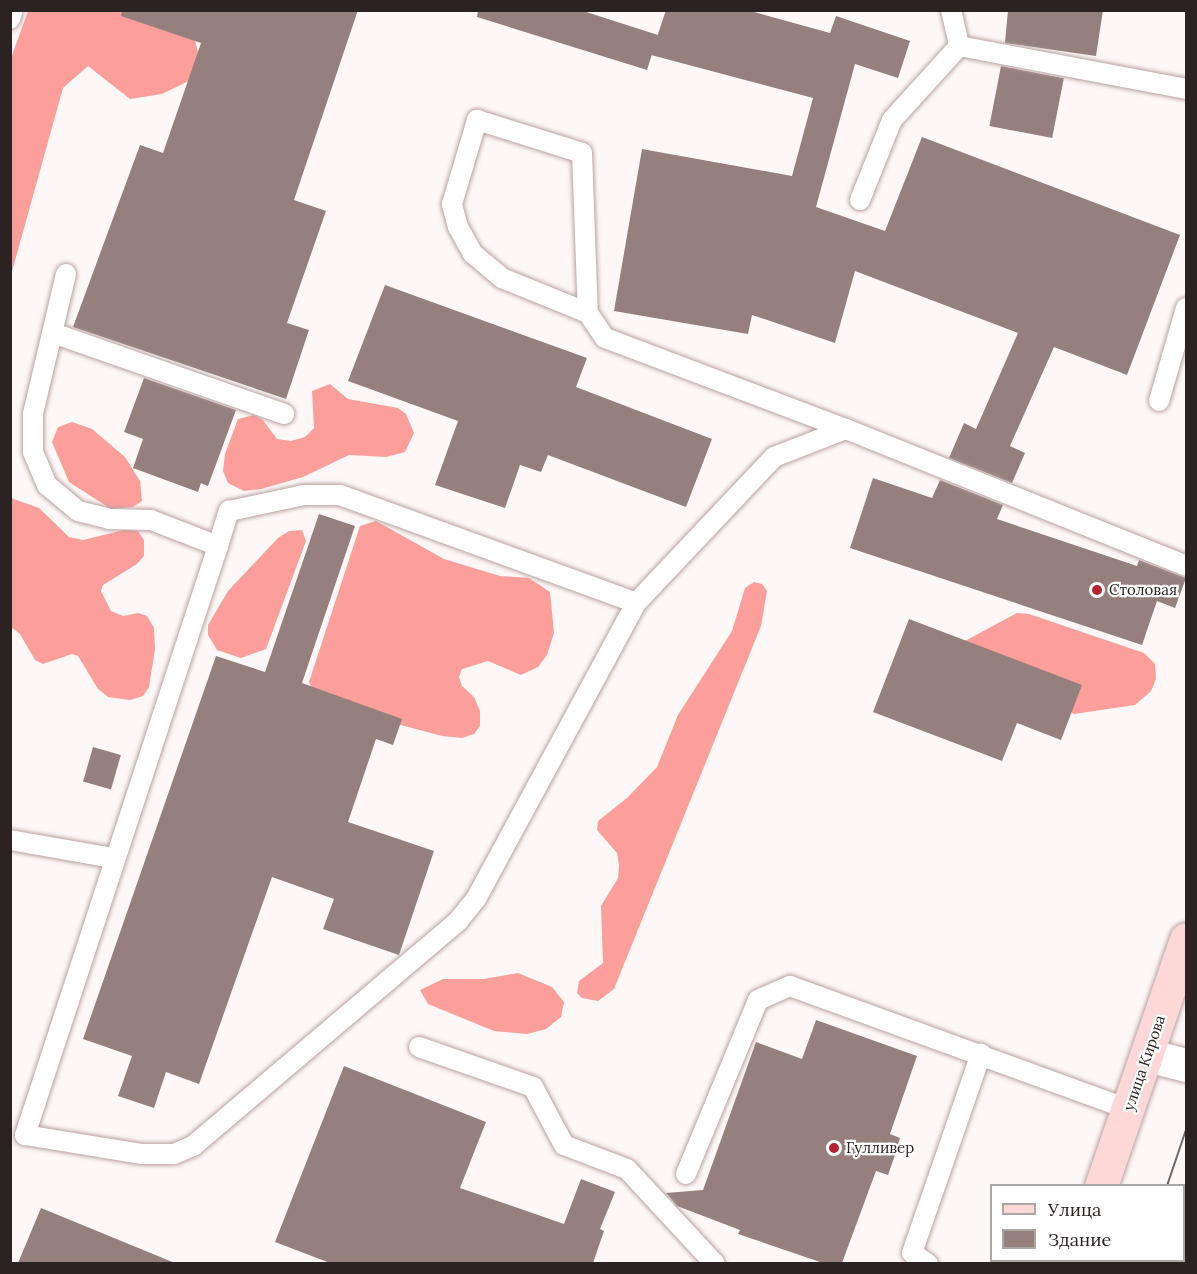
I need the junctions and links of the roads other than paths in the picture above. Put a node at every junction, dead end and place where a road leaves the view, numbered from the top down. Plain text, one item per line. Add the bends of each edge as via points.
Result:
1 (13, 10) edge
2 (951, 10) edge
3 (10, 19) edge
4 (959, 46) junction
5 (1186, 89) edge
6 (860, 200) dead end
7 (66, 274) dead end
8 (1186, 308) edge
9 (588, 314) junction
10 (52, 333) junction
11 (1159, 401) dead end
12 (284, 414) dead end
13 (846, 429) junction
14 (218, 546) junction
15 (1186, 566) edge
16 (636, 603) junction
17 (10, 840) edge
18 (113, 858) junction
19 (1186, 939) edge
20 (419, 1047) dead end
21 (981, 1054) junction
22 (1147, 1055) junction
23 (1186, 1065) edge
24 (1128, 1109) junction
25 (686, 1174) dead end
26 (1101, 1184) edge
27 (715, 1263) edge
28 (928, 1263) edge

1 - 3 lane
2 - 4 lane
4 - 5 lane
4 - 6 lane via 892,120
7 - 10 lane
8 - 11 lane
9 - 9 lane via 582,153 477,120 452,204 458,227 473,254 502,278
9 - 13 lane via 605,338
10 - 12 lane
10 - 14 lane via 33,414 33,452 48,484 78,511 109,519 151,520
13 - 15 lane
13 - 16 lane via 774,457
14 - 16 lane via 229,512 304,495 340,495
14 - 18 lane
16 - 18 lane via 476,899 464,914 193,1146 174,1154 142,1154 25,1135
17 - 18 lane
19 - 22 main road, улица Кирова
20 - 27 lane via 533,1087 564,1145 627,1169
21 - 24 lane
21 - 25 lane via 790,986 758,1000
21 - 28 lane via 912,1253
22 - 23 street
22 - 24 main road, улица Кирова
24 - 26 main road, улица Кирова

